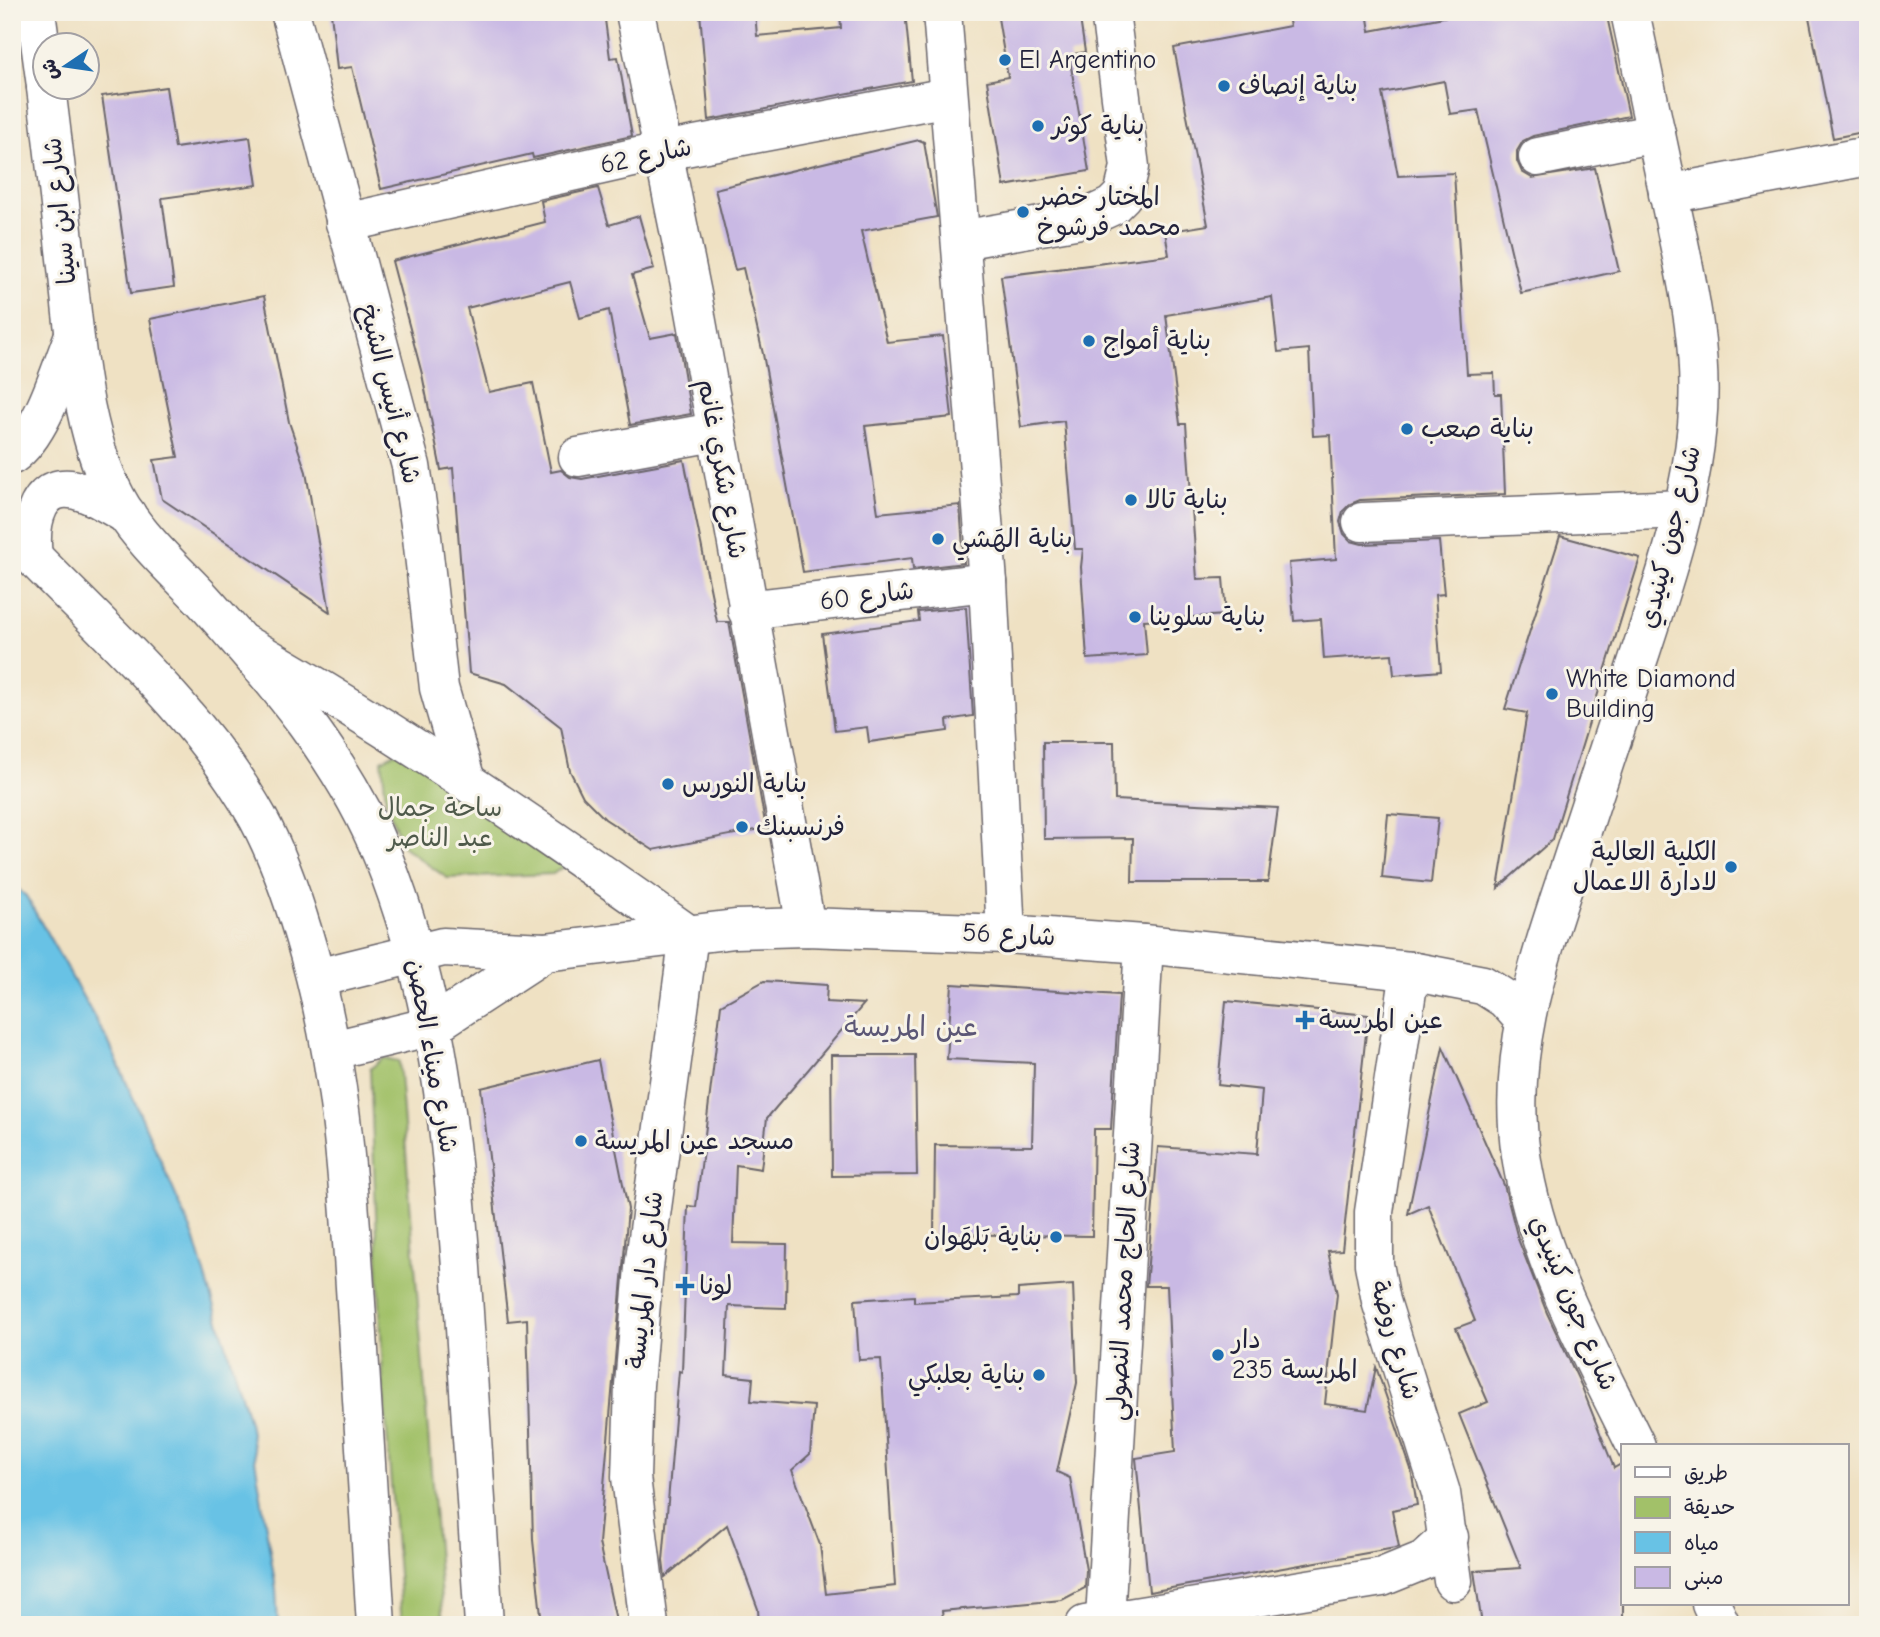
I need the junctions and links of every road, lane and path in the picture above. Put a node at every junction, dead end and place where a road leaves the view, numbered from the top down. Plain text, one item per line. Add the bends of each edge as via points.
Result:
1 (36, 12) edge
2 (290, 12) edge
3 (635, 12) edge
4 (942, 12) edge
5 (1110, 12) edge
6 (1630, 12) edge
7 (39, 32) edge
8 (948, 97) junction
9 (48, 102) edge
10 (1656, 133) junction
11 (664, 151) junction
12 (1868, 156) edge
13 (1538, 157) dead end
14 (1668, 194) junction
15 (345, 223) junction
16 (961, 240) junction
17 (74, 335) junction
18 (714, 432) junction
19 (12, 456) edge
20 (578, 457) dead end
21 (1683, 509) junction
22 (127, 515) junction
23 (1362, 522) dead end
24 (22, 550) edge
25 (988, 582) junction
26 (747, 610) junction
27 (239, 641) junction
28 (466, 781) junction
29 (806, 927) junction
30 (1006, 934) junction
31 (689, 935) junction
32 (1547, 936) junction
33 (1144, 944) junction
34 (545, 952) junction
35 (416, 955) junction
36 (1410, 971) junction
37 (317, 978) junction
38 (1471, 982) junction
39 (1525, 1021) junction
40 (432, 1026) junction
41 (333, 1050) junction
42 (1635, 1444) edge
43 (1449, 1537) junction
44 (1453, 1581) dead end
45 (1712, 1606) edge
46 (1095, 1622) edge
47 (376, 1625) edge
48 (484, 1625) edge
49 (649, 1625) edge
50 (1721, 1625) edge

1 - 7 main road, شارع ابن سينا
2 - 15 main road, شارع أنيس الشيخ
3 - 11 main road, شارع شكري غانم
4 - 8 main road
5 - 16 main road via 1130,167 1123,195 1112,206 1086,218
6 - 10 main road, شارع جون كينيدي
8 - 11 main road, شارع 62
8 - 16 main road
9 - 17 main road, شارع ابن سينا
10 - 13 main road
10 - 14 main road, شارع جون كينيدي
11 - 15 main road, شارع 62
11 - 18 main road, شارع شكري غانم
12 - 14 main road
14 - 21 main road, شارع جون كينيدي via 1693,310 1697,351 1697,427
15 - 28 main road, شارع أنيس الشيخ via 411,466 439,688
16 - 25 main road
17 - 19 main road via 36,426
17 - 22 main road, شارع ميناء الحصن via 98,452
18 - 20 main road
18 - 26 main road, شارع شكري غانم
21 - 23 main road
21 - 32 main road, شارع جون كينيدي
22 - 24 main road via 80,490 49,495 40,501
22 - 27 main road, شارع ميناء الحصن
24 - 37 main road via 163,690 235,782 282,866
25 - 26 main road, شارع 60
25 - 30 main road
26 - 29 main road, شارع شكري غانم
27 - 28 main road
27 - 35 main road, شارع ميناء الحصن via 314,733 344,779 383,857
28 - 31 main road
29 - 30 main road, شارع 56
29 - 31 main road, شارع 56
30 - 33 main road, شارع 56
31 - 34 main road, شارع 56
31 - 49 main road, شارع دار المريسة via 644,1267 634,1385 631,1477
32 - 38 main road via 1500,971
32 - 39 main road, شارع جون كينيدي
33 - 36 main road, شارع 56
33 - 46 main road, شارع الحاج محمد النصولي
34 - 35 main road, شارع 56 via 443,947
34 - 40 main road, شارع 56
35 - 37 main road, شارع 56
35 - 40 main road, شارع ميناء الحصن
36 - 38 main road, شارع 56
36 - 43 main road, شارع روضة via 1374,1212 1374,1264 1381,1301 1441,1493
37 - 41 main road
38 - 39 main road, شارع 56 via 1495,991
39 - 42 main road, شارع جون كينيدي via 1516,1086 1528,1194 1563,1293
40 - 41 main road, شارع 56
40 - 48 main road, شارع ميناء الحصن via 461,1271
41 - 47 main road via 346,1144
43 - 44 main road, شارع روضة
43 - 46 main road via 1424,1560 1382,1577
45 - 50 main road

